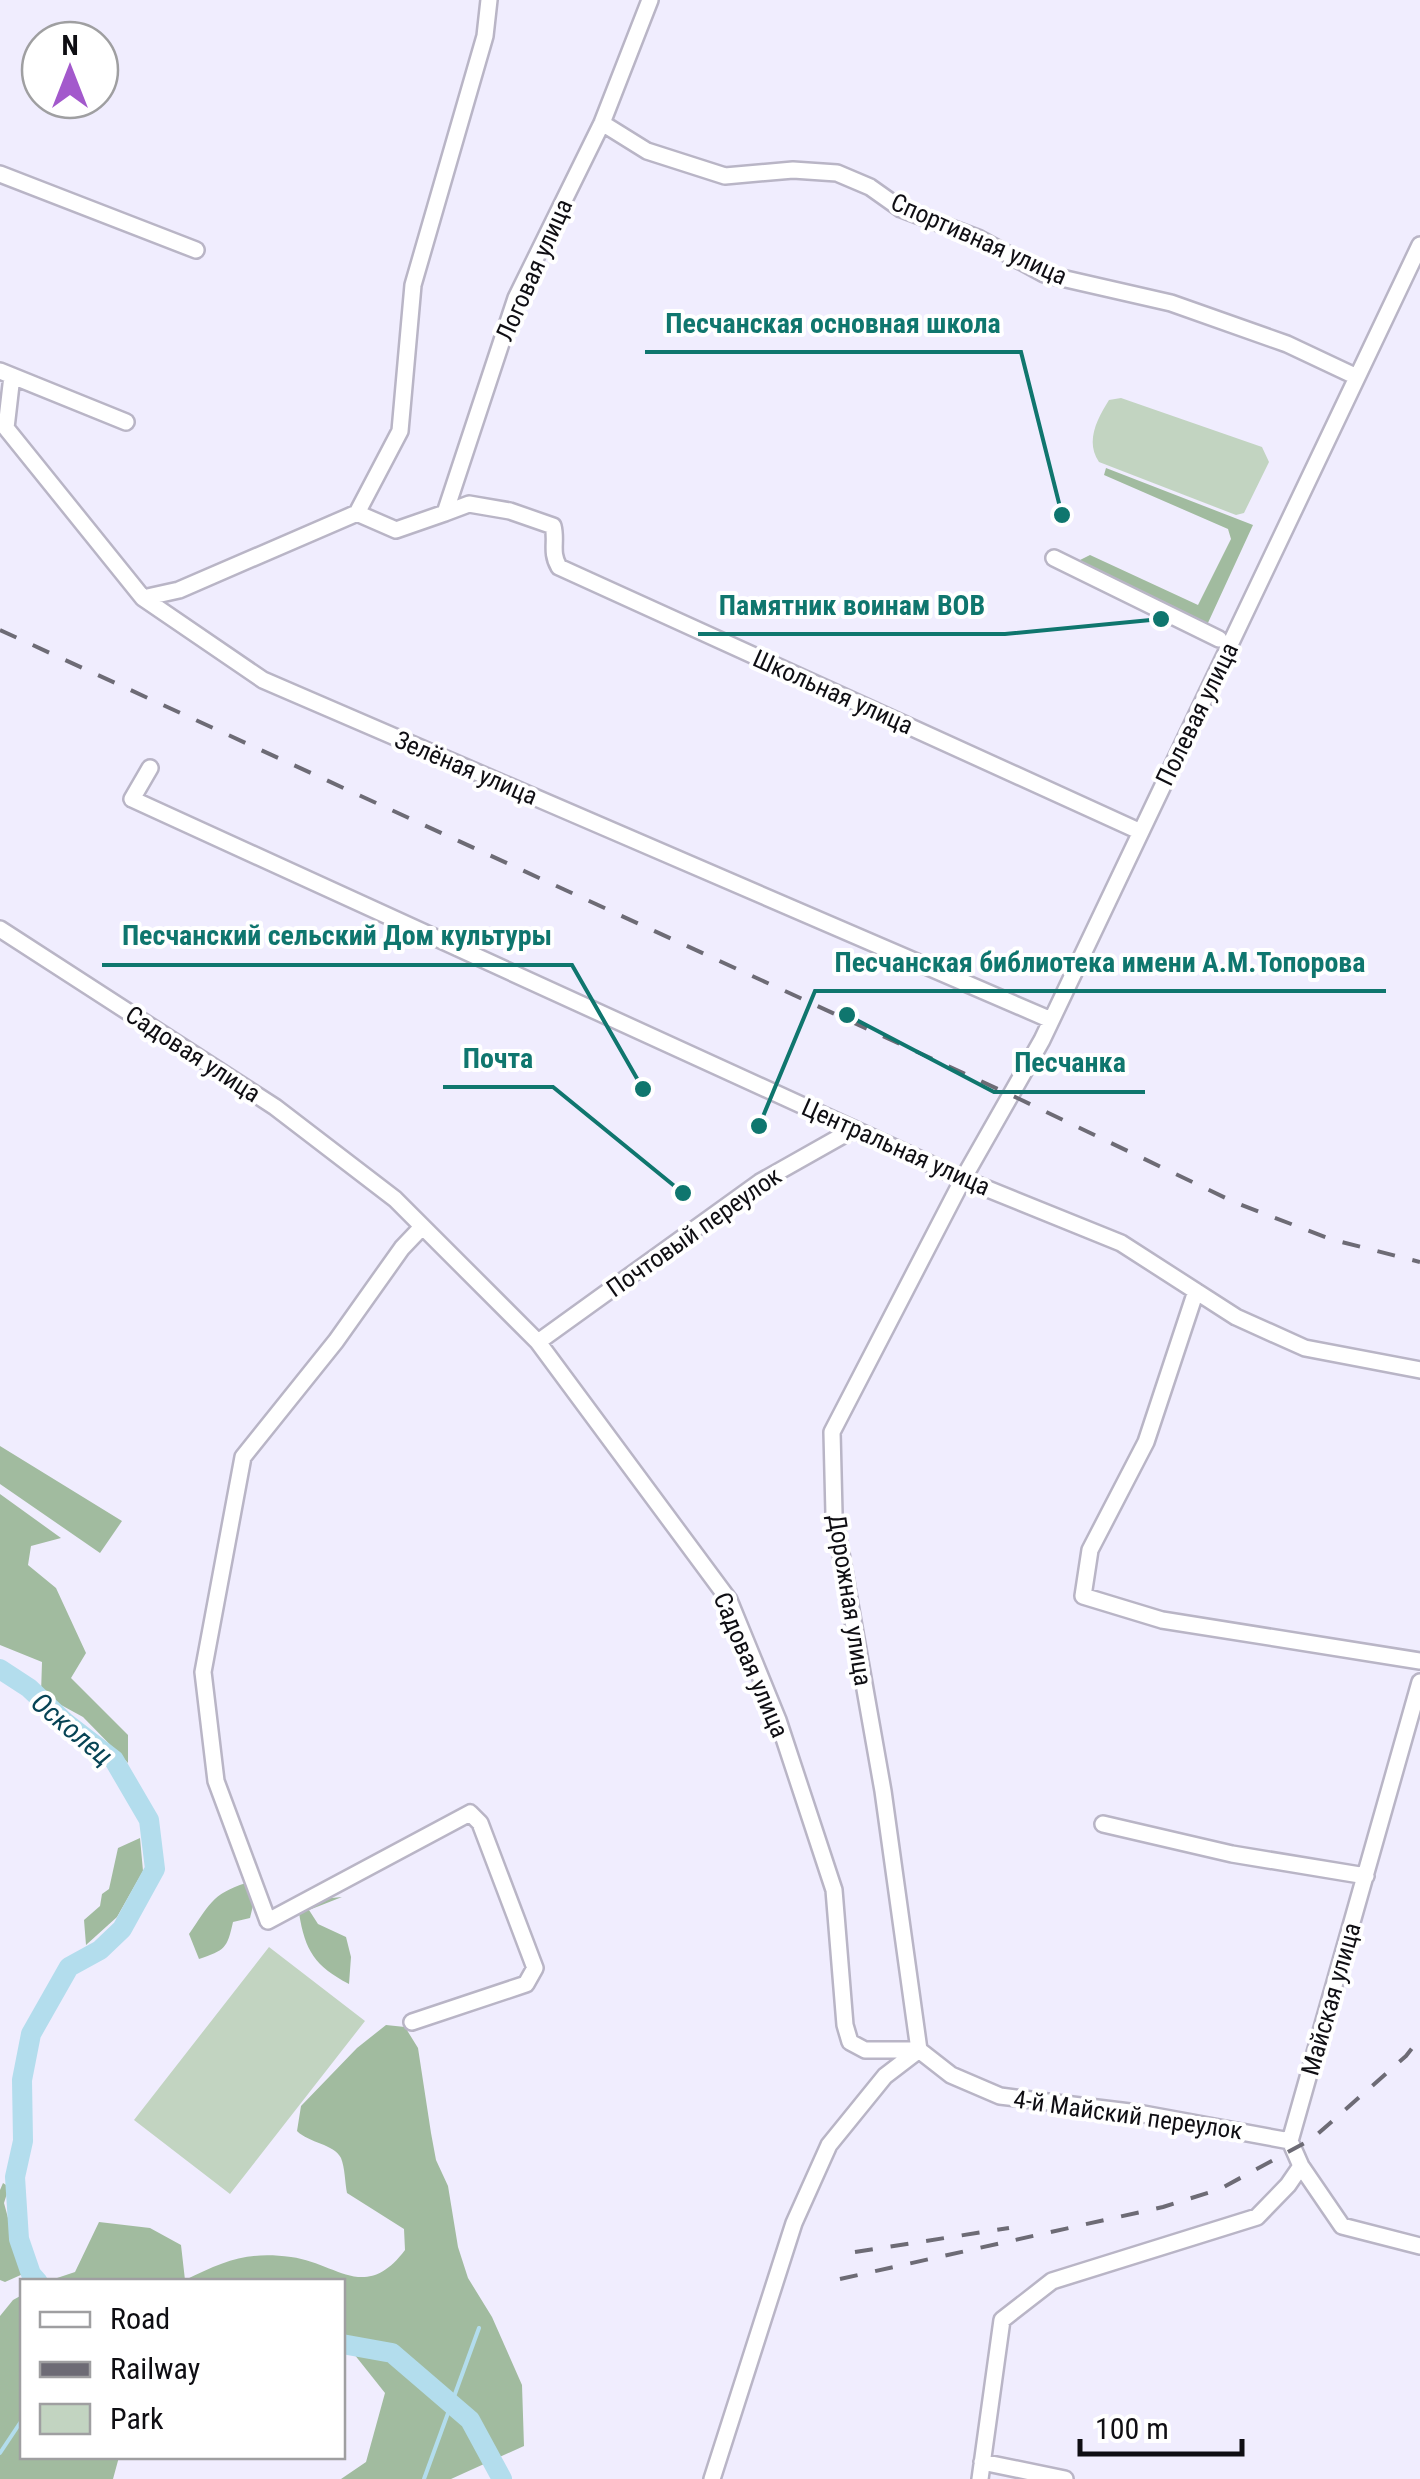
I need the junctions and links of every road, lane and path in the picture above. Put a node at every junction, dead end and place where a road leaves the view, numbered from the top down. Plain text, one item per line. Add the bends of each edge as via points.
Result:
1 (489, 0) edge
2 (650, 0) edge
3 (602, 124) junction
4 (0, 174) edge
5 (1420, 245) edge
6 (196, 250) dead end
7 (6, 374) edge
8 (1358, 377) junction
9 (126, 422) dead end
10 (357, 513) junction
11 (444, 513) junction
12 (1054, 558) dead end
13 (179, 590) junction
14 (143, 598) junction
15 (168, 612) junction
16 (1219, 638) dead end
17 (150, 768) dead end
18 (1141, 832) junction
19 (0, 929) edge
20 (1051, 1020) junction
21 (854, 1129) junction
22 (964, 1179) junction
23 (422, 1227) junction
24 (1196, 1291) junction
25 (538, 1342) junction
26 (1420, 1370) edge
27 (1420, 1661) edge
28 (1420, 1682) edge
29 (1103, 1824) dead end
30 (1366, 1876) junction
31 (412, 2022) dead end
32 (918, 2050) junction
33 (1290, 2141) junction
34 (1300, 2166) junction
35 (1420, 2246) edge
36 (982, 2462) junction
37 (712, 2479) edge
38 (980, 2479) edge
39 (1066, 2479) edge

1 - 10 street via 485,36 413,284 400,431
2 - 3 street, Логовая улица
3 - 8 street, Спортивная улица via 647,151 725,176 836,172 1044,274 1171,303
3 - 11 street, Логовая улица via 516,298
4 - 6 street
5 - 8 street, Полевая улица
7 - 9 street
7 - 14 street, Зелёная улица via 6,428
8 - 18 street, Полевая улица
10 - 11 street via 396,530
10 - 13 street
11 - 18 street, Школьная улица via 469,504 552,526 552,556 559,567
12 - 16 street
13 - 14 street
13 - 15 street
14 - 15 street, Зелёная улица
15 - 20 street, Зелёная улица via 263,680
17 - 21 street, Центральная улица via 132,799
18 - 20 street, Полевая улица
19 - 23 street, Садовая улица via 276,1107 396,1199
20 - 22 street, Полевая улица
21 - 22 street, Центральная улица
21 - 25 street, Почтовый переулок via 760,1182
22 - 24 street, Центральная улица via 1122,1243
22 - 32 street, Дорожная улица via 832,1432 834,1514 883,1791
23 - 25 street, Садовая улица
23 - 31 street via 244,1457 203,1672 216,1781 268,1921 470,1813 480,1824 535,1968 526,1984
24 - 26 street, Центральная улица via 1305,1348
24 - 27 street via 1146,1442 1090,1550 1083,1596 1162,1620
25 - 32 street, Садовая улица via 729,1600 778,1720 834,1890 850,2042 866,2050
28 - 30 street, Майская улица
29 - 30 street
30 - 33 street, Майская улица
32 - 33 street, 4-й Майский переулок via 1000,2096
32 - 37 street via 885,2076 829,2144 794,2222
33 - 34 street
34 - 35 street via 1342,2226
34 - 36 street via 1258,2217 1052,2281 1002,2320
36 - 38 street
36 - 39 street

